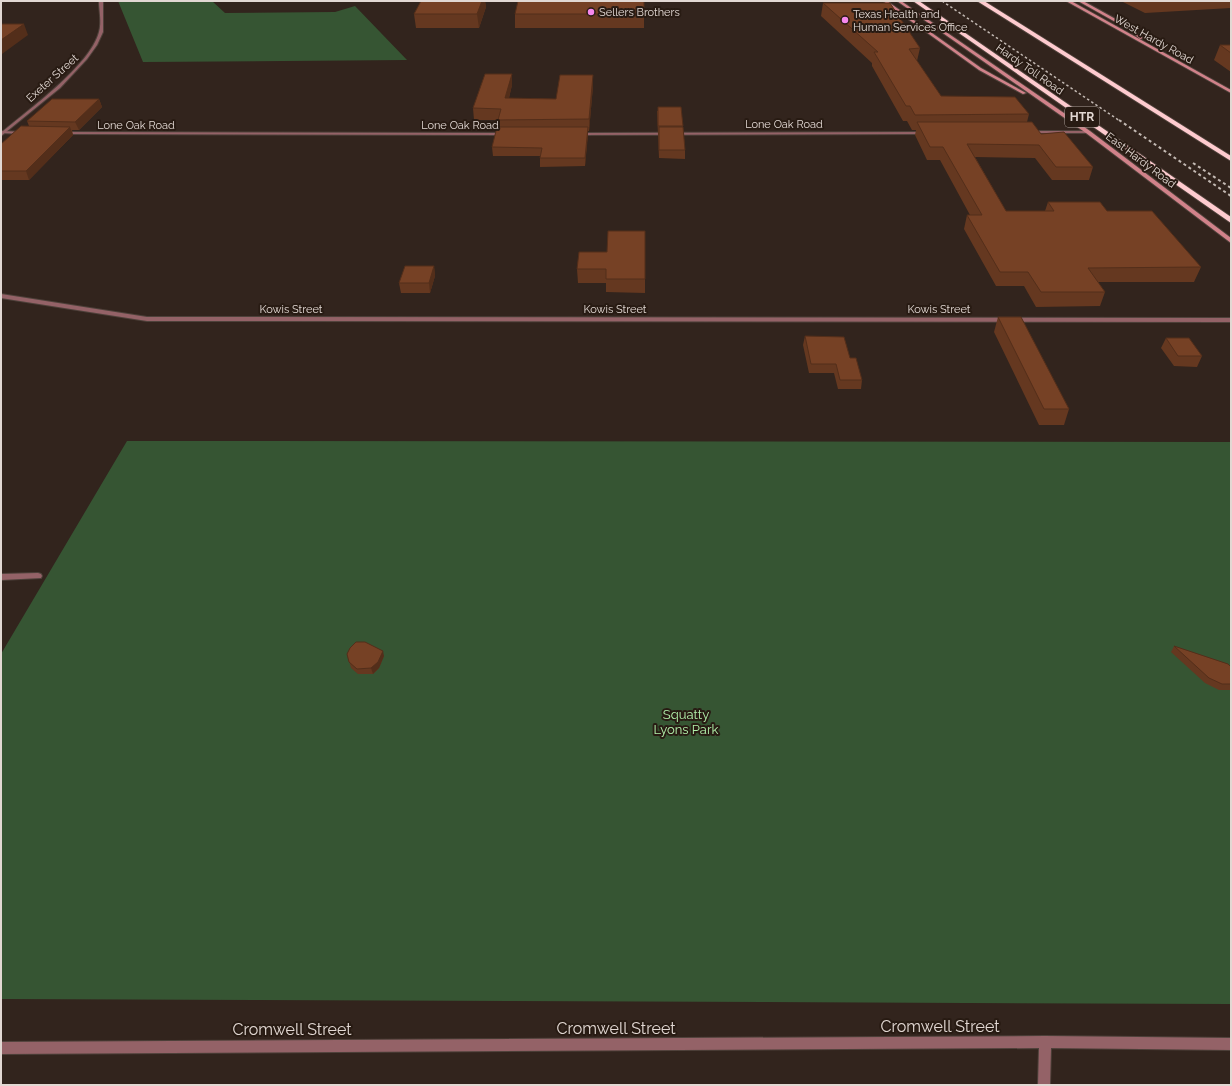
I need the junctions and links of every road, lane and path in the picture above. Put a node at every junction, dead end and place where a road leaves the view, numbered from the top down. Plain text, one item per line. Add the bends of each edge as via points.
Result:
1 (101, 1) edge
2 (885, 1) edge
3 (899, 1) edge
4 (916, 1) edge
5 (980, 1) edge
6 (1080, 1) edge
7 (1069, 2) edge
8 (1156, 51) junction
9 (1231, 92) edge
10 (1023, 132) edge
11 (1088, 132) junction
12 (2, 133) edge
13 (34, 133) edge
14 (58, 133) edge
15 (928, 133) edge
16 (515, 134) edge
17 (570, 134) edge
18 (1231, 159) edge
19 (1231, 221) edge
20 (1231, 241) edge
21 (1, 296) edge
22 (1231, 320) edge
23 (38, 576) dead end
24 (1, 577) edge
25 (1045, 1042) junction
26 (1231, 1044) edge
27 (1, 1048) edge
28 (1044, 1085) edge

1 - 12 street, Exeter Street via 101,33 84,62
2 - 11 main road via 980,69
3 - 11 main road, East Hardy Road
4 - 19 highway, Hardy Toll Road / HTR
5 - 18 highway
6 - 8 main road via 1129,28
7 - 8 main road, West Hardy Road
8 - 9 main road, West Hardy Road
10 - 11 street
11 - 20 main road, East Hardy Road
12 - 13 street
14 - 16 street, Lone Oak Road
15 - 17 street, Lone Oak Road
21 - 22 street, Kowis Street via 147,319
23 - 24 street
25 - 26 street, Cromwell Street
25 - 27 street, Cromwell Street
25 - 28 street

